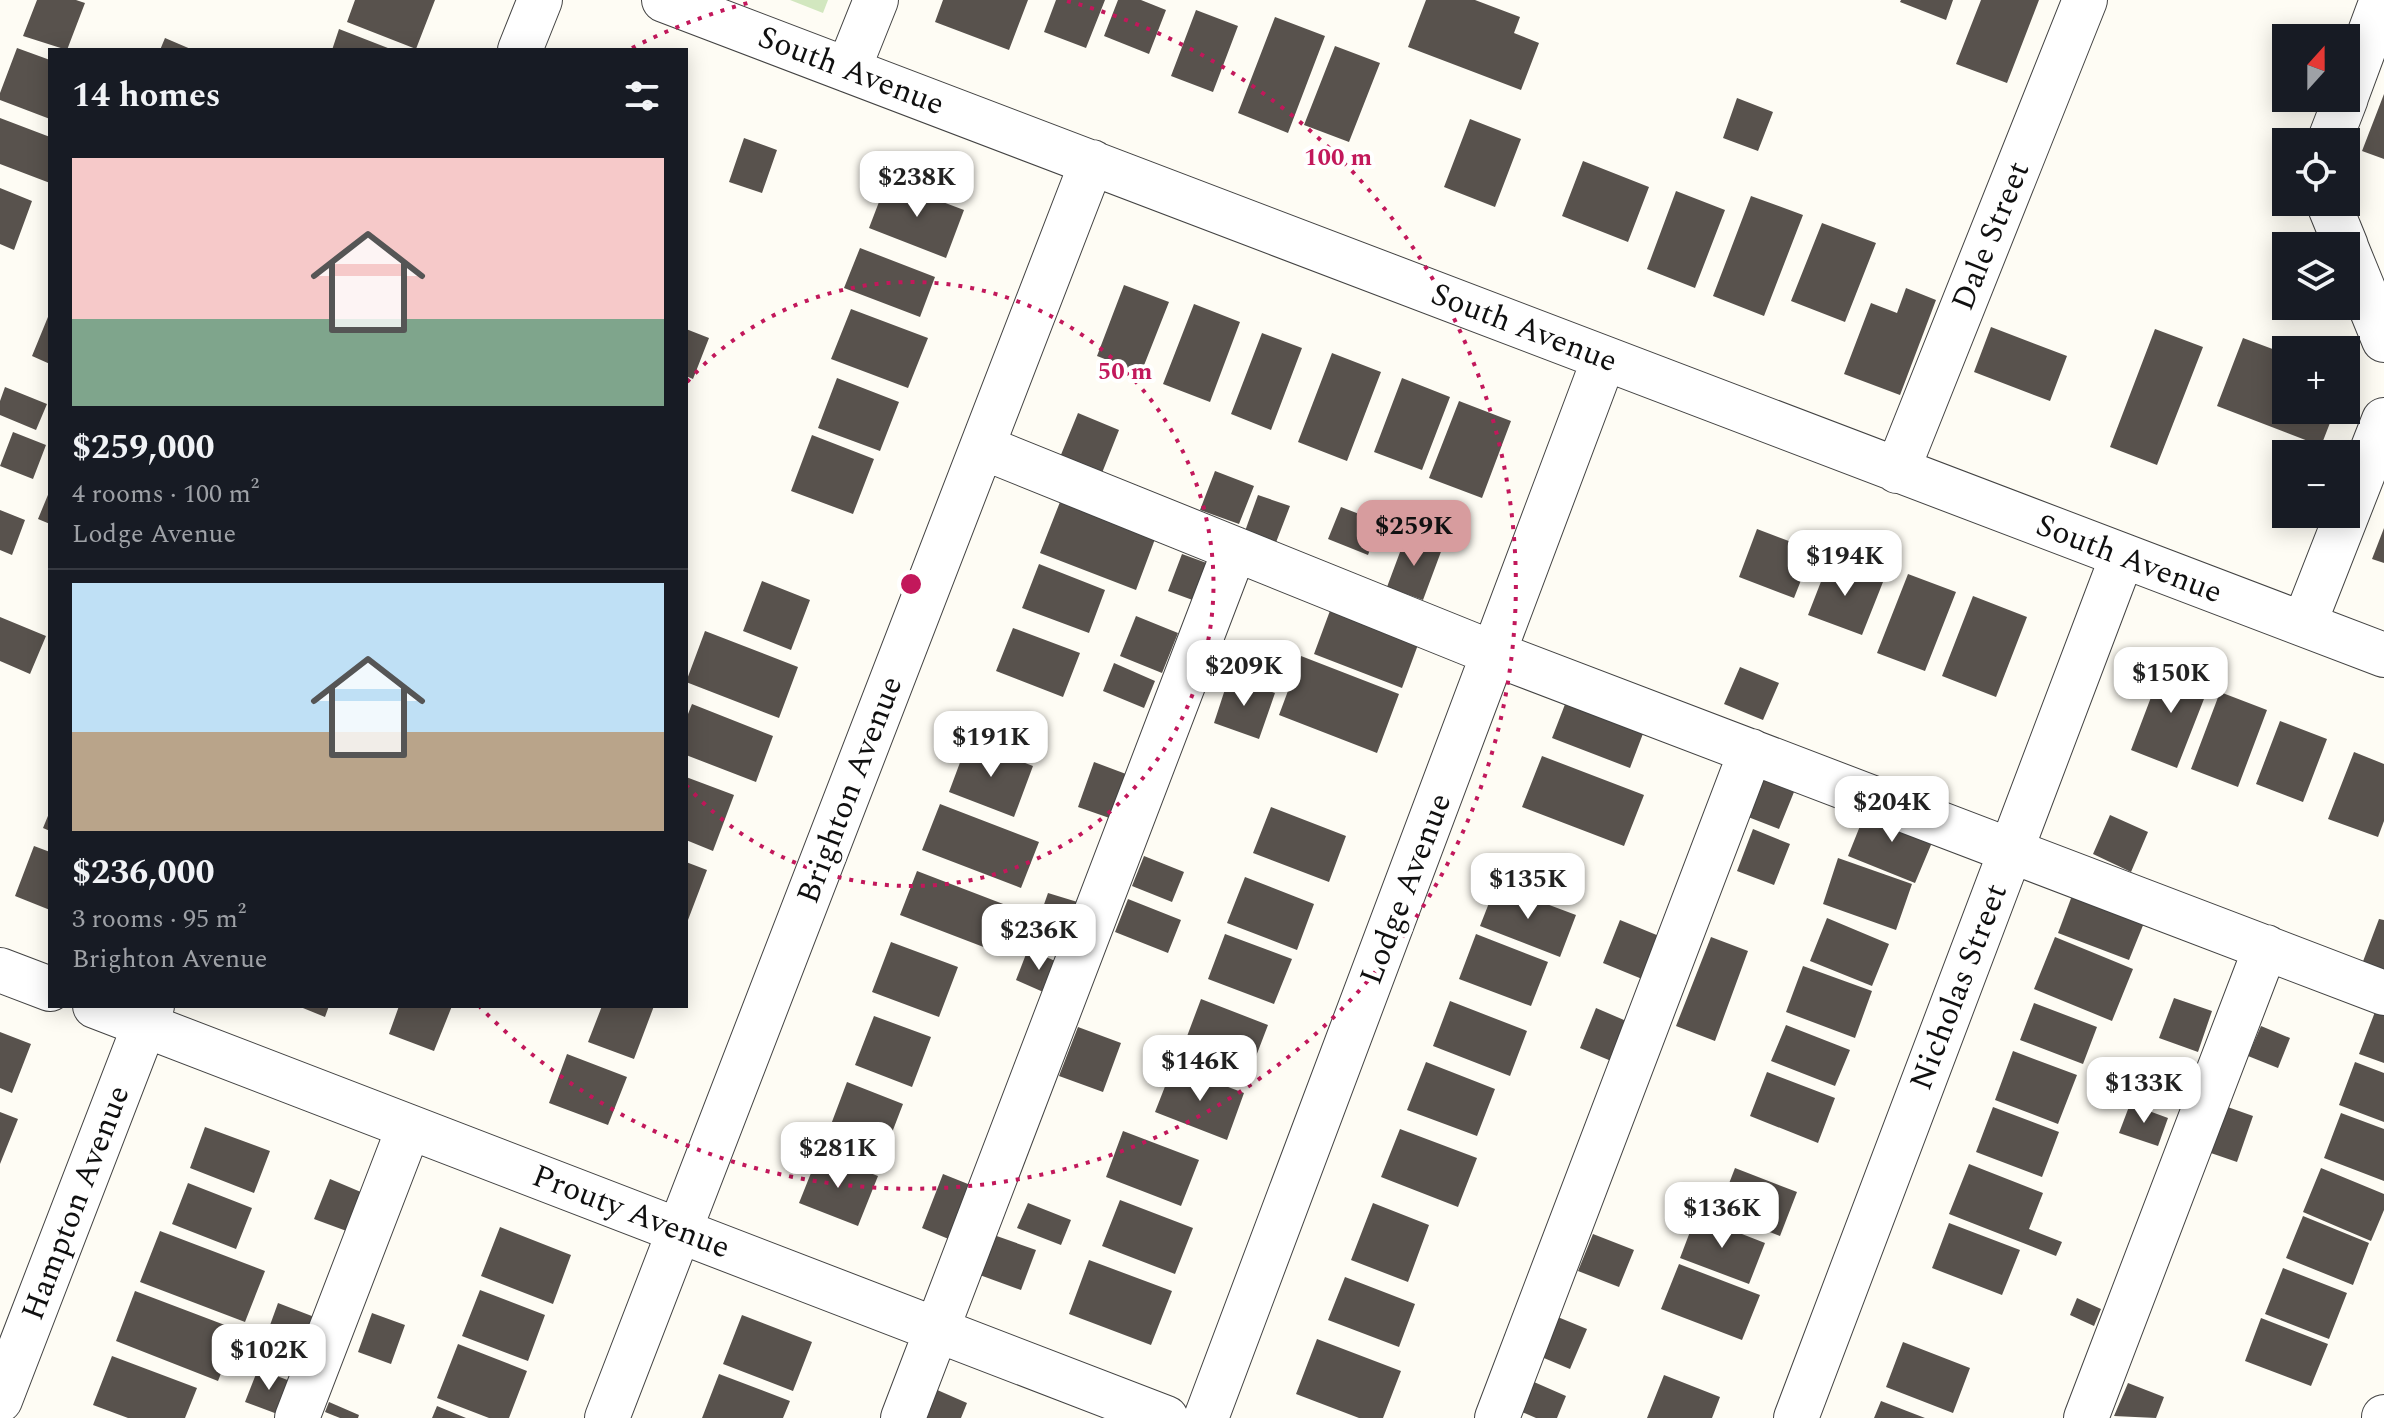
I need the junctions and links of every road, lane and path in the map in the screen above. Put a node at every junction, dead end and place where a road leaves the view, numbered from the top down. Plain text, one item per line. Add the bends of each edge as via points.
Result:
1 (540, 0) edge
2 (664, 0) edge
3 (876, 0) edge
4 (2085, 0) edge
5 (2382, 0) edge
6 (521, 48) edge
7 (2360, 59) edge
8 (848, 70) junction
9 (1092, 162) junction
10 (2360, 281) edge
11 (2384, 340) edge
12 (1604, 359) junction
13 (2384, 420) edge
14 (982, 447) junction
15 (1897, 471) junction
16 (1235, 549) junction
17 (2122, 557) junction
18 (2304, 624) junction
19 (1495, 654) junction
20 (2384, 655) edge
21 (1751, 751) junction
22 (2012, 849) junction
23 (2266, 947) junction
24 (0, 970) edge
25 (48, 988) edge
26 (2384, 993) edge
27 (107, 1008) edge
28 (148, 1015) edge
29 (409, 1127) junction
30 (679, 1231) junction
31 (937, 1330) junction
32 (0, 1400) edge
33 (297, 1418) edge
34 (607, 1418) edge
35 (903, 1418) edge
36 (1166, 1418) edge
37 (1206, 1418) edge
38 (1497, 1418) edge
39 (1796, 1418) edge
40 (2086, 1418) edge

1 - 6 street
2 - 8 street, South Avenue
3 - 8 street
4 - 15 street, Dale Street
5 - 7 street
8 - 9 street, South Avenue
9 - 12 street, South Avenue
9 - 14 street, Brighton Avenue
10 - 11 street
12 - 15 street, South Avenue
12 - 19 street, Lodge Avenue
13 - 18 street
14 - 16 street
14 - 30 street, Brighton Avenue
15 - 17 street, South Avenue
16 - 19 street
16 - 31 street
17 - 18 street, South Avenue
17 - 22 street, Nicholas Street
18 - 20 street, South Avenue
19 - 21 street
19 - 37 street, Lodge Avenue
21 - 22 street
21 - 38 street
22 - 23 street
22 - 39 street, Nicholas Street
23 - 26 street
23 - 40 street
24 - 25 street
27 - 28 street, Prouty Avenue
28 - 29 street, Prouty Avenue
28 - 32 street, Hampton Avenue
29 - 30 street, Prouty Avenue
29 - 33 street
30 - 31 street, Prouty Avenue
30 - 34 street, Brighton Avenue
31 - 35 street
31 - 36 street, Prouty Avenue

